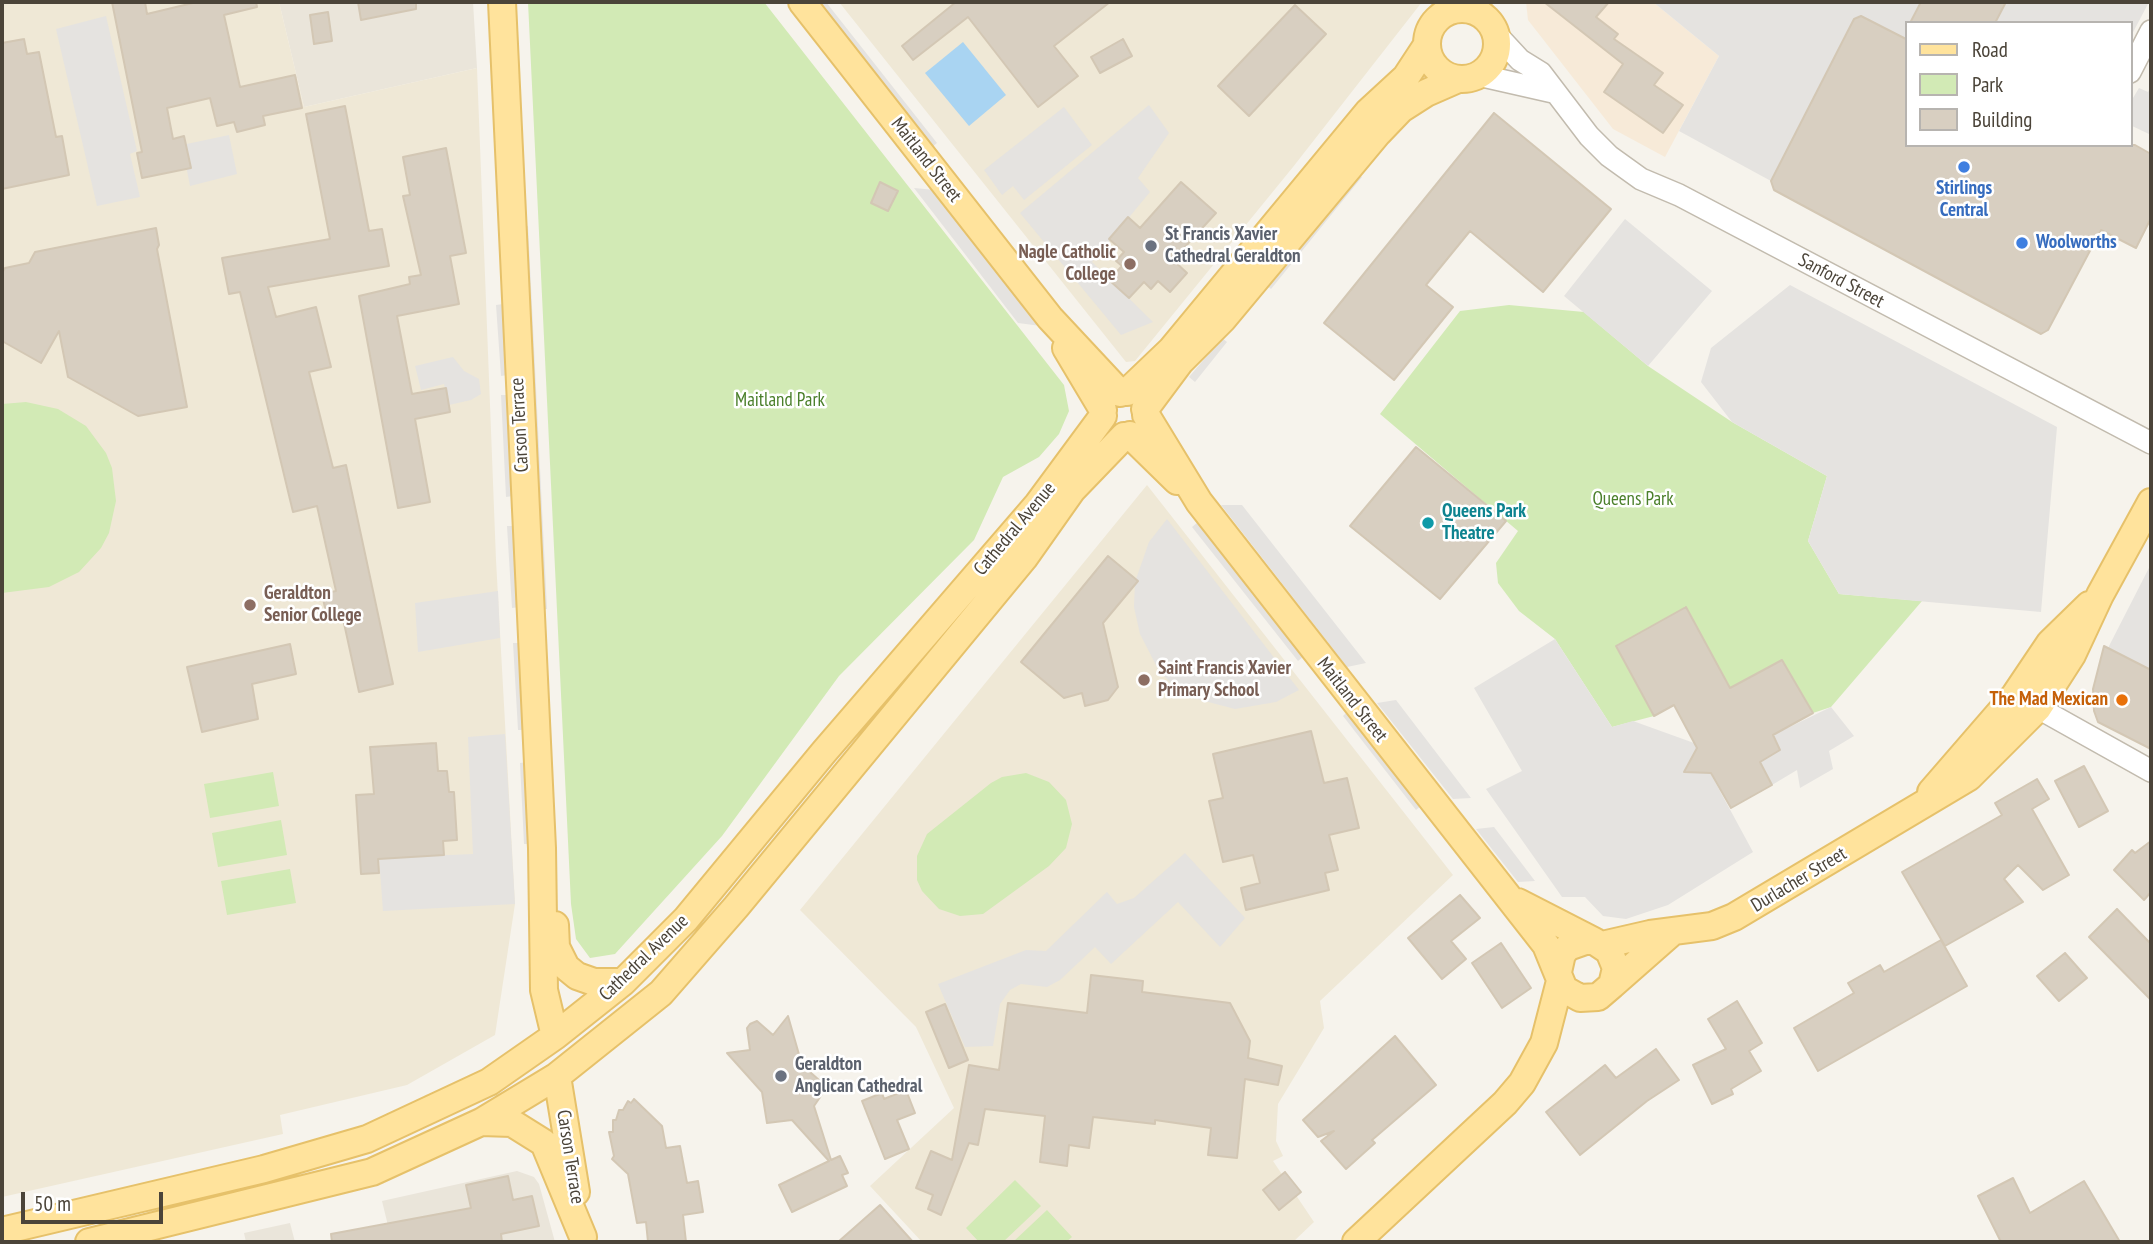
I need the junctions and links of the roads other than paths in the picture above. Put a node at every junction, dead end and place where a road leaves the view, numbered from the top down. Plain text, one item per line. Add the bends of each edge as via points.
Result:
1 (502, 2) edge
2 (802, 2) edge
3 (1453, 6) edge
4 (1494, 19) edge
5 (2151, 32) edge
6 (1427, 45) junction
7 (2132, 68) edge
8 (1468, 77) junction
9 (1553, 92) junction
10 (1125, 413) junction
11 (2151, 443) edge
12 (2151, 502) edge
13 (2100, 595) junction
14 (2015, 695) junction
15 (2038, 708) junction
16 (2151, 771) edge
17 (1919, 806) junction
18 (542, 848) junction
19 (714, 886) junction
20 (1507, 897) junction
21 (736, 907) junction
22 (1670, 934) junction
23 (1598, 943) junction
24 (1559, 977) junction
25 (623, 982) junction
26 (1612, 985) junction
27 (660, 993) junction
28 (1589, 999) junction
29 (555, 1036) junction
30 (1544, 1043) junction
31 (557, 1076) junction
32 (481, 1122) junction
33 (2, 1231) edge
34 (584, 1240) edge
35 (89, 1242) edge
36 (1356, 1242) edge

1 - 18 main road, Carson Terrace
2 - 10 main road, Maitland Street
3 - 4 main road
3 - 6 main road via 1432,25
4 - 8 main road via 1496,52 1492,62
4 - 9 street, Sanford Street via 1520,60 1541,73
5 - 7 street
6 - 8 main road via 1433,63 1448,76
6 - 10 main road, Cathedral Avenue via 1406,77 1368,112 1171,350
8 - 9 street
8 - 10 main road, Cathedral Avenue via 1409,104 1378,133 1223,319
9 - 11 street, Sanford Street via 1609,156 1641,179
10 - 19 main road, Cathedral Avenue via 1038,504
10 - 20 main road, Maitland Street
10 - 21 main road, Cathedral Avenue via 1024,558
12 - 13 main road, Durlacher Street
13 - 14 main road, Durlacher Street via 2050,643
13 - 15 main road, Durlacher Street via 2072,655
14 - 15 street
14 - 17 main road, Durlacher Street
15 - 16 street
15 - 17 main road, Durlacher Street via 1969,777
17 - 22 main road, Durlacher Street via 1750,909 1712,926
18 - 25 main road, Carson Terrace via 556,947 566,967 594,982
18 - 29 main road, Carson Terrace via 545,1001
19 - 21 main road
19 - 25 main road, Cathedral Avenue
20 - 23 main road, Maitland Street
20 - 24 main road, Maitland Street via 1546,945
21 - 27 main road, Cathedral Avenue
22 - 23 main road, Durlacher Street
22 - 26 main road
23 - 24 main road via 1568,947 1558,963
23 - 26 main road via 1609,951 1616,968
24 - 28 main road via 1572,995
24 - 30 main road
25 - 29 main road, Cathedral Avenue
26 - 28 main road
27 - 29 main road via 601,1029
27 - 31 main road, Cathedral Avenue
28 - 30 main road
29 - 33 main road, Cathedral Avenue via 489,1082 367,1139 264,1169
30 - 36 main road via 1505,1103
31 - 32 main road, Cathedral Avenue
31 - 34 main road, Carson Terrace
32 - 34 main road, Carson Terrace via 522,1126 544,1143
32 - 35 main road, Cathedral Avenue via 372,1172

